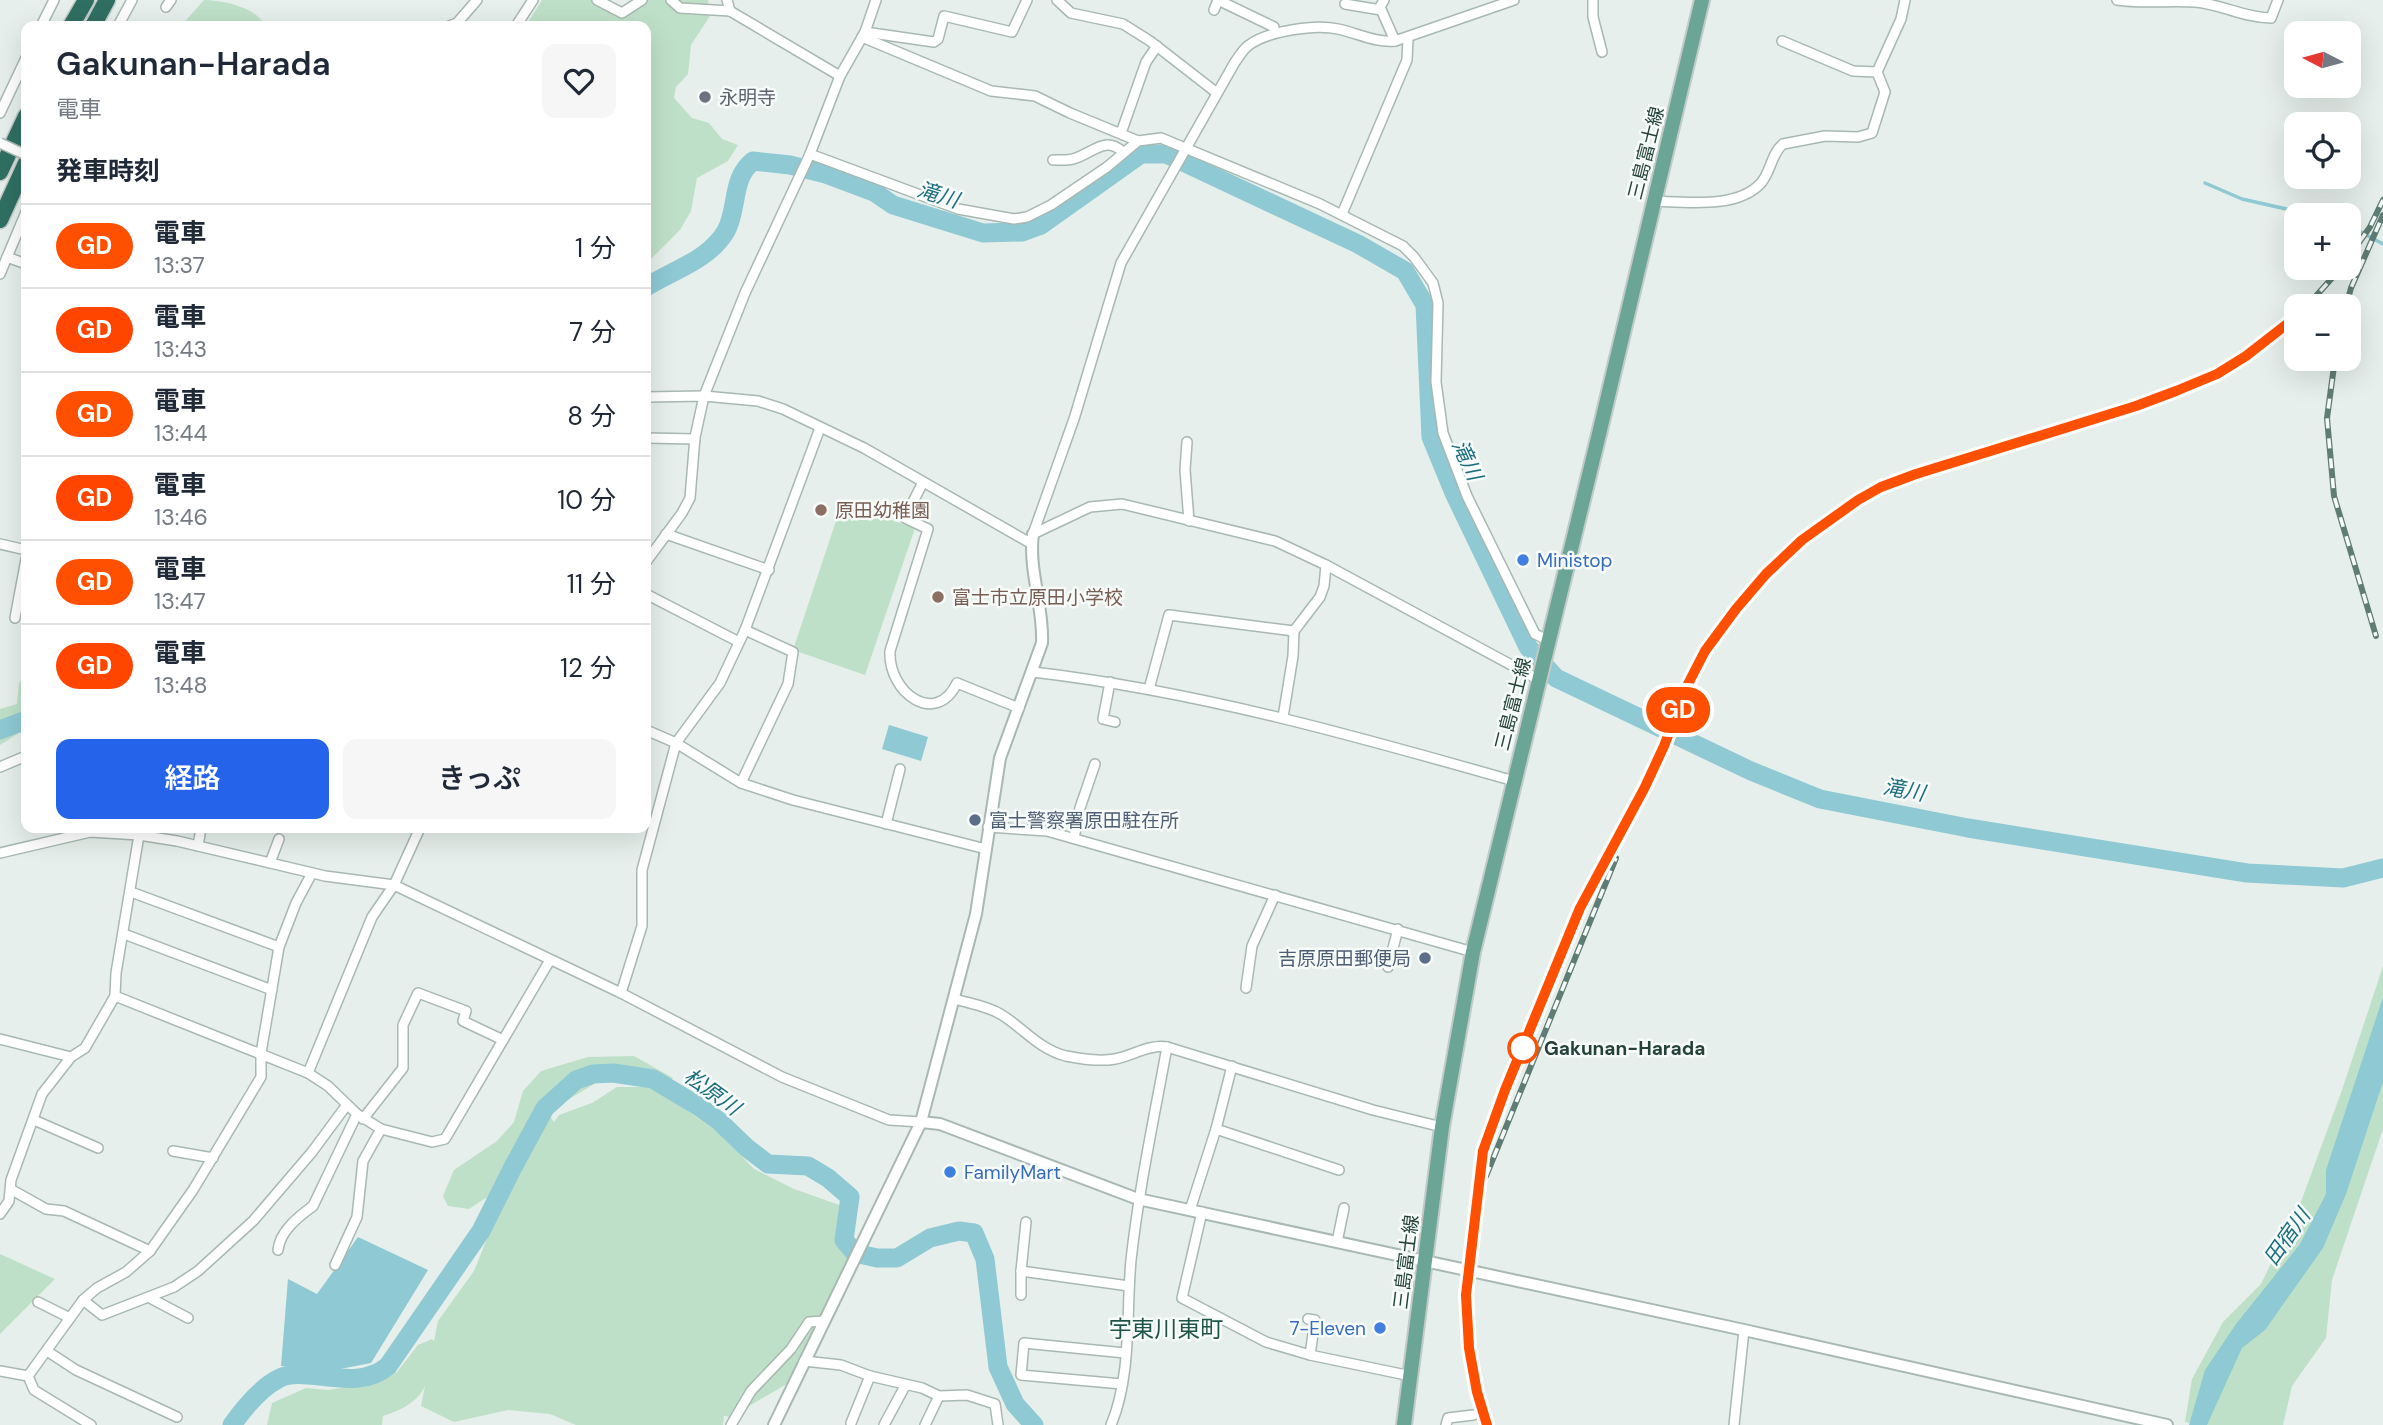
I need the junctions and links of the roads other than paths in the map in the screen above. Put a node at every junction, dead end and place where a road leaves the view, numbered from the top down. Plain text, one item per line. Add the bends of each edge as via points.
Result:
1 (54, 0) edge
2 (86, 0) edge
3 (107, 0) edge
4 (132, 0) edge
5 (477, 0) edge
6 (533, 0) edge
7 (597, 0) edge
8 (642, 0) edge
9 (671, 0) edge
10 (727, 0) edge
11 (876, 0) edge
12 (1027, 0) edge
13 (1057, 0) edge
14 (1514, 0) edge
15 (1593, 0) edge
16 (1702, 0) edge
17 (1905, 0) edge
18 (2117, 0) edge
19 (2278, 0) edge
20 (1345, 4) dead end
21 (1382, 5) edge
22 (1214, 10) dead end
23 (730, 11) junction
24 (44, 21) edge
25 (74, 21) edge
26 (96, 21) edge
27 (121, 21) edge
28 (459, 21) edge
29 (519, 21) edge
30 (1274, 27) dead end
31 (863, 35) junction
32 (1408, 38) junction
33 (1395, 41) junction
34 (1782, 41) dead end
35 (1157, 47) junction
36 (1602, 52) dead end
37 (21, 69) edge
38 (1877, 72) junction
39 (840, 76) junction
40 (1217, 93) junction
41 (0, 113) edge
42 (21, 127) edge
43 (1121, 134) junction
44 (1138, 141) junction
45 (0, 143) edge
46 (1187, 148) junction
47 (1123, 152) junction
48 (21, 153) edge
49 (810, 154) junction
50 (1053, 160) dead end
51 (0, 172) edge
52 (21, 174) edge
53 (1654, 201) junction
54 (1342, 214) junction
55 (0, 220) edge
56 (21, 223) edge
57 (6, 257) junction
58 (21, 262) edge
59 (0, 274) edge
60 (704, 396) junction
61 (651, 397) edge
62 (820, 428) junction
63 (651, 438) edge
64 (695, 439) junction
65 (1187, 442) dead end
66 (923, 482) junction
67 (1189, 521) junction
68 (666, 534) junction
69 (1033, 539) junction
70 (0, 544) edge
71 (21, 549) edge
72 (651, 555) edge
73 (1326, 565) junction
74 (769, 570) junction
75 (21, 586) edge
76 (651, 597) edge
77 (15, 618) dead end
78 (746, 630) junction
79 (1294, 631) junction
80 (1549, 640) junction
81 (740, 642) junction
82 (1033, 672) junction
83 (1540, 678) junction
84 (1110, 682) junction
85 (1149, 689) junction
86 (1019, 708) junction
87 (1283, 717) junction
88 (1115, 722) dead end
89 (651, 732) edge
90 (676, 743) junction
91 (21, 758) edge
92 (1096, 764) dead end
93 (0, 767) edge
94 (900, 769) dead end
95 (1514, 780) junction
96 (741, 783) junction
97 (651, 820) edge
98 (887, 824) junction
99 (988, 827) junction
100 (86, 833) edge
101 (106, 833) edge
102 (200, 833) edge
103 (418, 833) edge
104 (647, 833) edge
105 (139, 835) junction
106 (1074, 838) junction
107 (279, 839) dead end
108 (198, 846) junction
109 (986, 849) junction
110 (0, 853) edge
111 (270, 863) junction
112 (312, 873) junction
113 (394, 885) junction
114 (131, 892) junction
115 (1275, 895) junction
116 (1398, 929) junction
117 (124, 934) junction
118 (279, 947) junction
119 (1472, 952) junction
120 (550, 960) junction
121 (1388, 967) dead end
122 (1246, 988) dead end
123 (272, 990) junction
124 (621, 993) junction
125 (115, 996) junction
126 (955, 999) junction
127 (0, 1039) edge
128 (503, 1040) junction
129 (1167, 1047) junction
130 (261, 1053) junction
131 (71, 1057) junction
132 (412, 1062) dead end
133 (1232, 1066) junction
134 (403, 1068) junction
135 (308, 1073) junction
136 (346, 1106) junction
137 (360, 1117) junction
138 (34, 1120) junction
139 (921, 1122) junction
140 (1442, 1128) junction
141 (381, 1129) junction
142 (1216, 1129) junction
143 (98, 1148) dead end
144 (173, 1151) dead end
145 (214, 1158) junction
146 (1339, 1170) dead end
147 (0, 1177) edge
148 (11, 1185) junction
149 (1138, 1199) junction
150 (1344, 1208) dead end
151 (1196, 1211) junction
152 (0, 1214) edge
153 (1026, 1223) dead end
154 (1337, 1242) junction
155 (278, 1250) dead end
156 (150, 1251) junction
157 (1426, 1262) junction
158 (335, 1265) dead end
159 (1021, 1271) junction
160 (1129, 1286) junction
161 (1021, 1295) dead end
162 (150, 1298) junction
163 (83, 1300) junction
164 (38, 1302) dead end
165 (70, 1318) junction
166 (188, 1318) dead end
167 (1308, 1319) dead end
168 (824, 1321) junction
169 (1744, 1330) junction
170 (47, 1351) junction
171 (1125, 1353) junction
172 (1310, 1355) junction
173 (804, 1361) junction
174 (0, 1371) edge
175 (28, 1376) junction
176 (870, 1376) junction
177 (1411, 1376) junction
178 (1122, 1384) junction
179 (905, 1386) junction
180 (939, 1396) junction
181 (1473, 1415) dead end
182 (177, 1417) dead end
183 (851, 1423) dead end
184 (91, 1425) edge
185 (731, 1425) edge
186 (774, 1425) edge
187 (884, 1425) edge
188 (925, 1425) edge
189 (998, 1425) edge
190 (1111, 1425) edge
191 (1404, 1425) edge
192 (1446, 1425) edge
193 (1734, 1425) edge
194 (2167, 1425) edge

1 - 24 street
2 - 25 highway
3 - 26 highway
4 - 27 street
5 - 28 street
6 - 29 street
7 - 8 street via 622,13
9 - 23 street via 680,8
10 - 23 street
11 - 31 street
12 - 31 street via 1013,32 944,16 934,42
13 - 35 street via 1071,13 1123,24
14 - 32 street
15 - 36 street
16 - 53 main road, 三島富士線
17 - 38 street
18 - 19 street via 2196,2 2260,18 2271,18
20 - 21 street
21 - 33 street
22 - 30 street via 1218,1
23 - 39 street
31 - 39 street
31 - 43 street via 991,90 1035,96
32 - 33 street
32 - 54 street via 1406,60
33 - 40 street via 1381,43 1334,28 1307,26 1275,35 1249,45
34 - 38 street via 1853,71
35 - 40 street
35 - 43 street via 1146,62
37 - 41 street
38 - 53 street via 1885,92 1872,133 1783,144 1764,181 1750,193 1709,203
39 - 49 street
40 - 46 street
42 - 51 highway
43 - 44 street
44 - 46 street via 1161,138
44 - 47 street
45 - 48 street, bridge
46 - 54 street
46 - 69 street via 1121,263
47 - 49 street via 1051,205 1014,219 958,209
47 - 50 street via 1117,146 1100,144 1073,160
49 - 60 street via 745,293
52 - 55 highway
53 - 80 main road, 三島富士線
54 - 80 street via 1404,246 1433,283 1438,303 1436,382 1443,433 1467,496 1535,634
56 - 57 street
57 - 58 street
57 - 59 street
60 - 61 street
60 - 62 street via 758,401
60 - 64 street
62 - 66 street
62 - 74 street
63 - 64 street
64 - 68 street via 690,498
65 - 67 street
66 - 69 street
66 - 86 street via 905,518 928,529 890,651 891,668 905,694 922,701 937,704 951,697 957,683
67 - 69 street via 1122,504 1090,507
67 - 73 street via 1275,541
68 - 72 street
68 - 74 street
69 - 82 street via 1043,623
70 - 71 street
73 - 79 street via 1320,597
73 - 83 street
74 - 78 street
75 - 77 street
76 - 81 street
78 - 81 street
78 - 96 street via 793,652 788,684
79 - 85 street via 1169,615
79 - 87 street
80 - 83 main road, 三島富士線
81 - 90 street via 720,683
82 - 84 street
82 - 86 street
83 - 95 main road, 三島富士線
84 - 85 street
84 - 88 street via 1103,719
85 - 87 street
86 - 99 street via 1000,758
87 - 95 street
89 - 90 street
90 - 96 street
90 - 97 street
91 - 93 street
92 - 106 street
94 - 98 street
95 - 119 main road, 三島富士線
96 - 98 street
98 - 109 street
99 - 106 street via 1047,831
99 - 109 street
100 - 110 street
101 - 105 street
102 - 108 street
103 - 113 street
104 - 124 street via 642,926
105 - 108 street
105 - 114 street
106 - 115 street
107 - 111 street
108 - 111 street
109 - 126 street
111 - 112 street
112 - 113 street
112 - 118 street
113 - 120 street
113 - 135 street via 372,917
114 - 117 street
114 - 118 street
115 - 116 street
115 - 122 street via 1252,946
116 - 119 street
116 - 121 street
117 - 123 street
117 - 125 street
118 - 123 street
119 - 140 main road, 三島富士線
120 - 124 street
120 - 128 street
123 - 130 street
124 - 139 street via 782,1077 889,1120
125 - 130 street
125 - 131 street via 85,1048
126 - 129 street via 989,1008 1035,1042 1062,1055 1115,1059
126 - 139 street
127 - 131 street
128 - 134 street via 463,1021 466,1011 418,993 403,1025
128 - 141 street via 445,1139 432,1142
129 - 133 street
129 - 149 street
130 - 135 street
130 - 145 street via 261,1077
131 - 138 street via 42,1094
132 - 134 street
133 - 140 street
133 - 142 street
134 - 137 street
135 - 136 street
136 - 137 street
136 - 162 street via 253,1222 198,1271
137 - 141 street
137 - 155 street via 313,1206 279,1240
138 - 143 street
138 - 148 street
139 - 149 street via 940,1124
139 - 168 street
140 - 157 main road, 三島富士線
141 - 158 street via 363,1161 357,1217
142 - 146 street
142 - 151 street
144 - 145 street
145 - 156 street
147 - 148 street
148 - 152 street via 9,1201
148 - 156 street via 46,1209 64,1211
149 - 151 street
149 - 160 street
150 - 154 street
151 - 154 street
151 - 172 street via 1182,1298 1266,1342
153 - 159 street
154 - 157 street
156 - 163 street
157 - 169 street
157 - 177 main road, 三島富士線
159 - 160 street
159 - 161 street
160 - 171 street
162 - 163 street via 102,1315
162 - 166 street
163 - 165 street
164 - 165 street
165 - 170 street
167 - 172 street via 1315,1320
168 - 173 street
168 - 185 street via 809,1322 791,1349 751,1391
169 - 193 street
169 - 194 street
170 - 175 street
170 - 182 street via 76,1370
171 - 178 street
171 - 178 street via 1024,1343 1021,1375
172 - 177 street
173 - 176 street via 841,1365
173 - 186 street
174 - 175 street
175 - 184 street via 34,1390
176 - 179 street
176 - 183 street
177 - 191 main road, 三島富士線
178 - 190 street
179 - 180 street
179 - 187 street
180 - 188 street
180 - 189 street via 967,1395 995,1404
181 - 192 street via 1448,1418

